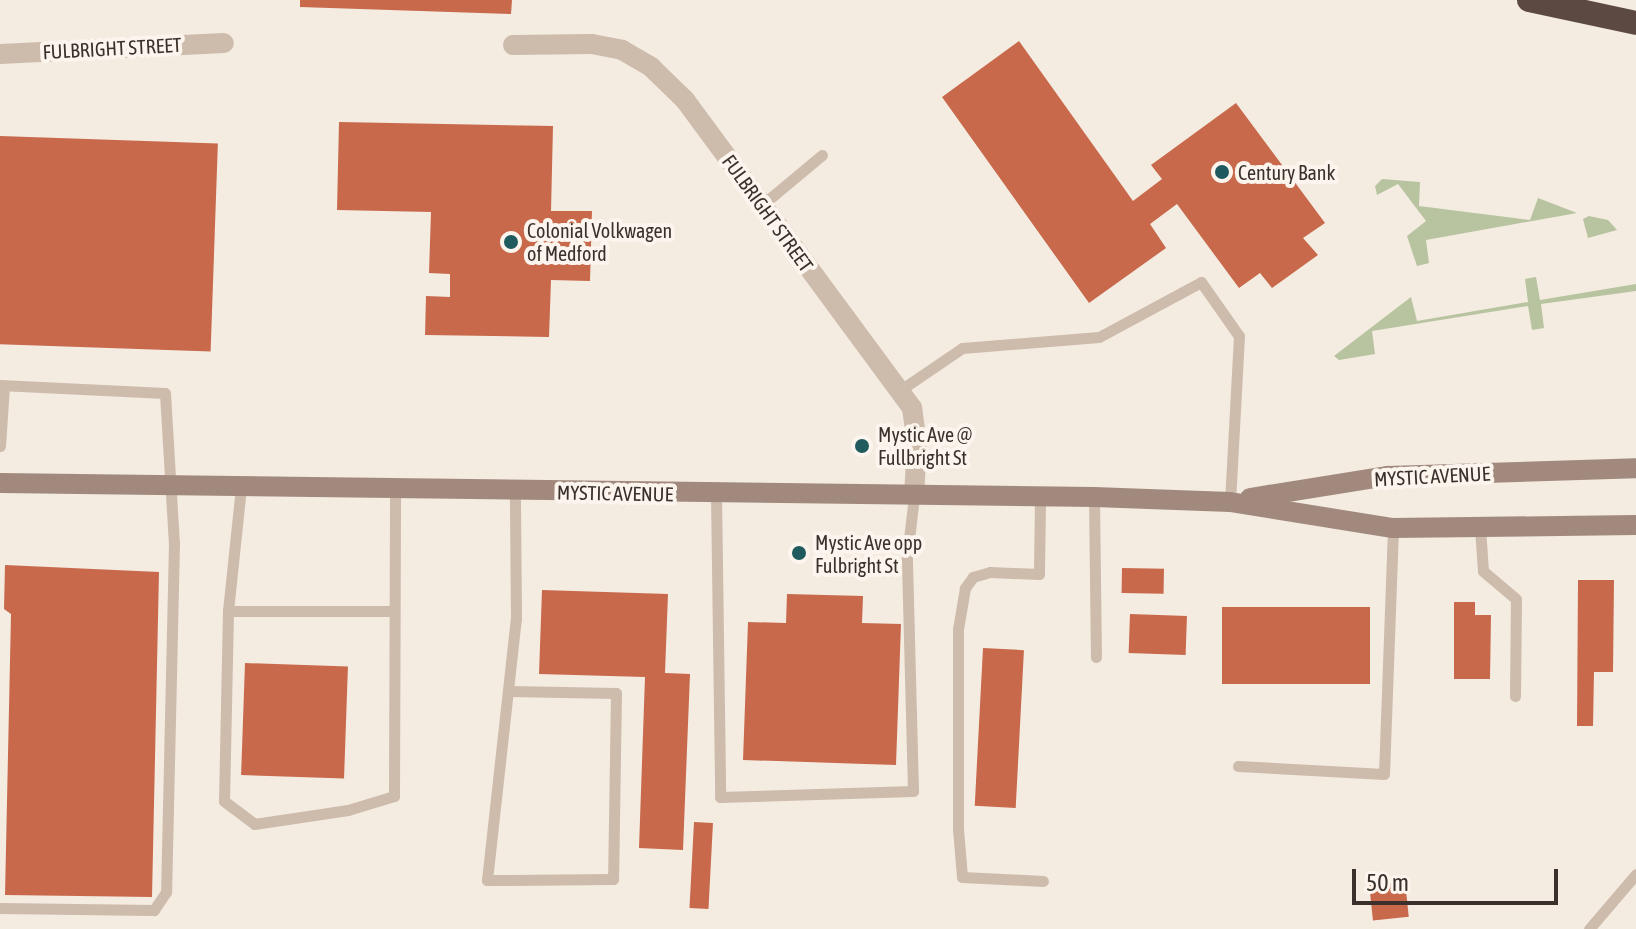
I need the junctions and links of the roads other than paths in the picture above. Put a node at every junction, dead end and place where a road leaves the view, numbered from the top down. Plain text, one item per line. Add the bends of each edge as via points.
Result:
1 (1529, 0) edge
2 (1636, 23) edge
3 (224, 43) dead end
4 (513, 45) dead end
5 (0, 54) edge
6 (822, 155) dead end
7 (762, 205) junction
8 (2, 385) edge
9 (899, 391) junction
10 (0, 446) edge
11 (1636, 468) edge
12 (0, 483) edge
13 (241, 487) junction
14 (172, 488) junction
15 (395, 489) junction
16 (515, 492) junction
17 (716, 494) junction
18 (914, 496) junction
19 (1094, 497) junction
20 (1040, 500) junction
21 (1230, 502) junction
22 (1636, 525) edge
23 (1393, 528) junction
24 (1480, 528) junction
25 (228, 611) junction
26 (392, 611) junction
27 (1096, 657) dead end
28 (509, 691) junction
29 (1515, 696) dead end
30 (1238, 766) dead end
31 (1636, 874) edge
32 (1043, 881) dead end
33 (0, 908) edge
34 (1589, 929) edge

1 - 2 highway
3 - 5 street, FULBRIGHT STREET
4 - 7 street, FULBRIGHT STREET via 611,47 651,67 685,100
6 - 7 lane
7 - 9 street, FULBRIGHT STREET
8 - 10 lane
8 - 14 lane via 165,393
9 - 18 street, FULBRIGHT STREET via 912,408 917,444
9 - 21 lane via 962,348 1099,337 1201,282 1239,336
11 - 21 main road, MYSTIC AVENUE via 1388,476
12 - 14 main road, MYSTIC AVENUE
13 - 14 main road, MYSTIC AVENUE
13 - 15 main road, MYSTIC AVENUE
13 - 25 lane
14 - 33 lane via 166,892 154,910
15 - 16 main road, MYSTIC AVENUE
15 - 26 lane
16 - 17 main road, MYSTIC AVENUE
16 - 28 lane via 516,619
17 - 18 main road, MYSTIC AVENUE
17 - 18 lane via 720,797 913,791 907,556
18 - 20 main road, MYSTIC AVENUE
19 - 20 main road, MYSTIC AVENUE
19 - 21 main road, MYSTIC AVENUE
19 - 27 lane
20 - 32 lane via 1039,574 990,572 973,577 965,588 958,629 958,829 962,877
21 - 23 main road, MYSTIC AVENUE
22 - 24 main road, MYSTIC AVENUE
23 - 24 main road, MYSTIC AVENUE
23 - 30 lane via 1384,774
24 - 29 lane via 1483,571 1516,599
25 - 26 lane
25 - 26 lane via 224,801 254,824 348,810 394,796
28 - 28 lane via 487,880 613,879 616,693
31 - 34 lane

